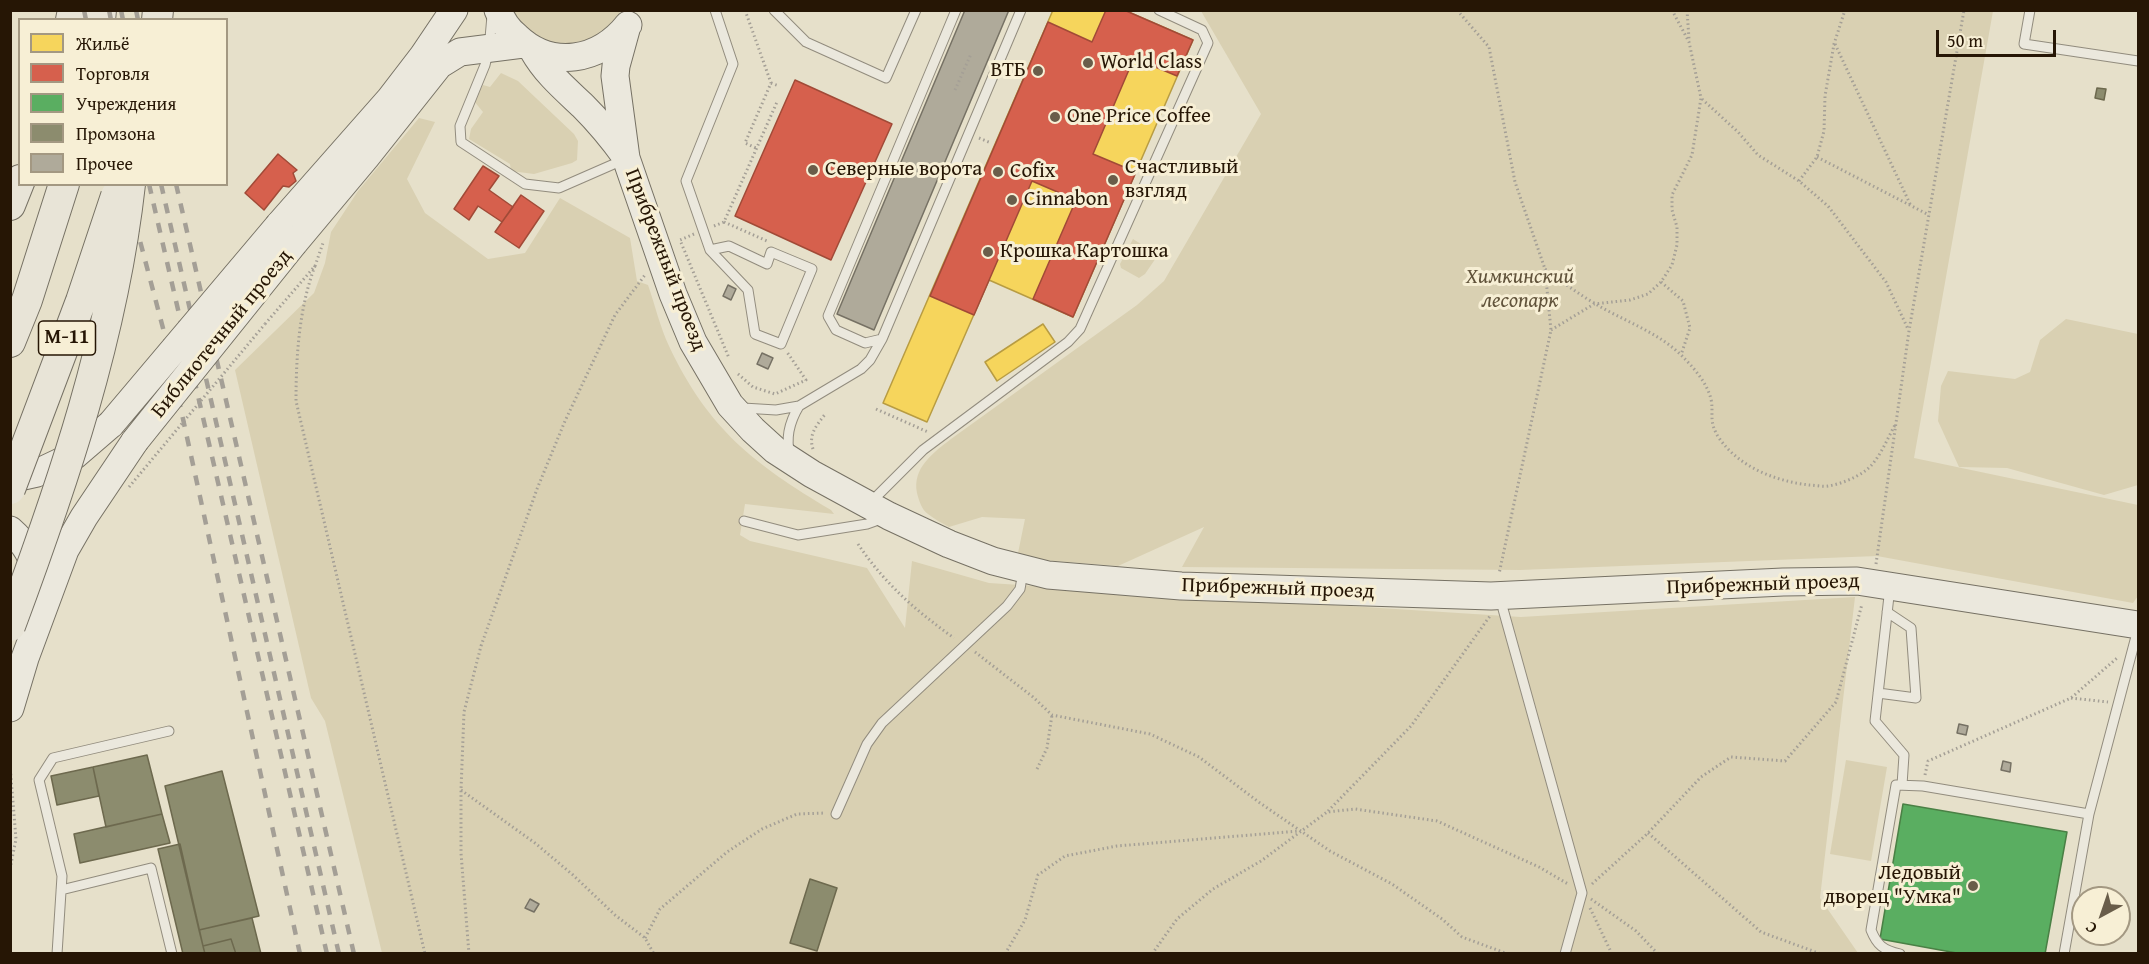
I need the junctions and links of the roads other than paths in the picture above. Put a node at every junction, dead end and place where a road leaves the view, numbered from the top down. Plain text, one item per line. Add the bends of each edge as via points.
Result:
1 (454, 10) edge
2 (493, 10) edge
3 (498, 10) edge
4 (715, 10) edge
5 (774, 10) edge
6 (916, 10) edge
7 (956, 10) edge
8 (1021, 10) edge
9 (1159, 10) edge
10 (2030, 10) edge
11 (634, 16) edge
12 (528, 47) junction
13 (489, 49) junction
14 (2139, 61) edge
15 (626, 158) junction
16 (18, 185) edge
17 (63, 186) edge
18 (119, 186) edge
19 (130, 186) edge
20 (10, 205) edge
21 (287, 234) junction
22 (710, 250) junction
23 (882, 339) junction
24 (10, 342) edge
25 (730, 405) junction
26 (800, 406) junction
27 (793, 462) junction
28 (10, 479) edge
29 (10, 489) edge
30 (879, 510) junction
31 (744, 521) dead end
32 (10, 530) edge
33 (1024, 570) junction
34 (1883, 577) junction
35 (1498, 609) road end
36 (1887, 612) junction
37 (10, 626) edge
38 (2138, 631) edge
39 (25, 658) junction
40 (1878, 693) junction
41 (10, 708) edge
42 (169, 731) dead end
43 (1902, 785) junction
44 (836, 814) road end
45 (2090, 814) junction
46 (61, 890) junction
47 (57, 954) edge
48 (172, 954) edge
49 (1565, 954) edge
50 (1900, 954) edge
51 (2064, 954) edge

1 - 21 street, Библиотечный проезд
2 - 13 lane
3 - 12 street, Прибрежный проезд via 510,31
4 - 22 lane via 733,64 686,181
5 - 6 lane via 806,42 886,78
7 - 23 lane via 828,316 836,330 865,343
8 - 23 lane
9 - 30 lane via 1202,30 1208,43 1083,321 1068,342 918,455
10 - 14 lane via 2024,44
11 - 12 street via 618,38 592,53 562,58
11 - 15 street, Прибрежный проезд via 615,76
12 - 13 street, Библиотечный проезд
12 - 15 street, Прибрежный проезд via 543,68 611,136
13 - 15 lane via 460,126 461,142 525,184 559,188
13 - 21 street, Библиотечный проезд via 460,52 439,65 366,157
15 - 25 street, Прибрежный проезд via 684,321
16 - 20 main road
17 - 24 main road, М-11
18 - 29 main road, М-11, bridge
19 - 37 main road, bridge via 124,238 96,368 46,530
21 - 28 street, Библиотечный проезд, bridge via 111,424 75,455 37,473
21 - 39 street, Библиотечный проезд, bridge via 84,517 65,550
22 - 22 lane via 748,290 755,334 781,344 812,269 771,252 767,264 729,246
23 - 26 lane via 861,369
25 - 26 lane via 752,410
25 - 27 street, Прибрежный проезд via 753,430
26 - 27 lane via 789,428
27 - 30 street, Прибрежный проезд
30 - 31 lane via 867,524 798,535
30 - 33 street, Прибрежный проезд via 949,544
32 - 39 street via 24,542 33,558 37,579
33 - 34 street, Прибрежный проезд via 1181,586 1491,596
33 - 44 lane via 1020,589 1006,606 882,723 867,744
34 - 36 lane
34 - 38 street, Прибрежный проезд
35 - 49 lane via 1582,893
36 - 40 lane
36 - 40 lane via 1911,628 1916,698
38 - 45 lane
39 - 41 street, Библиотечный проезд
40 - 43 lane via 1875,721 1904,755
42 - 46 lane via 53,758 39,780 62,876
43 - 45 lane
43 - 50 lane via 1896,784 1871,930 1876,943 1886,951
45 - 51 lane
46 - 47 lane
46 - 48 lane via 151,868

